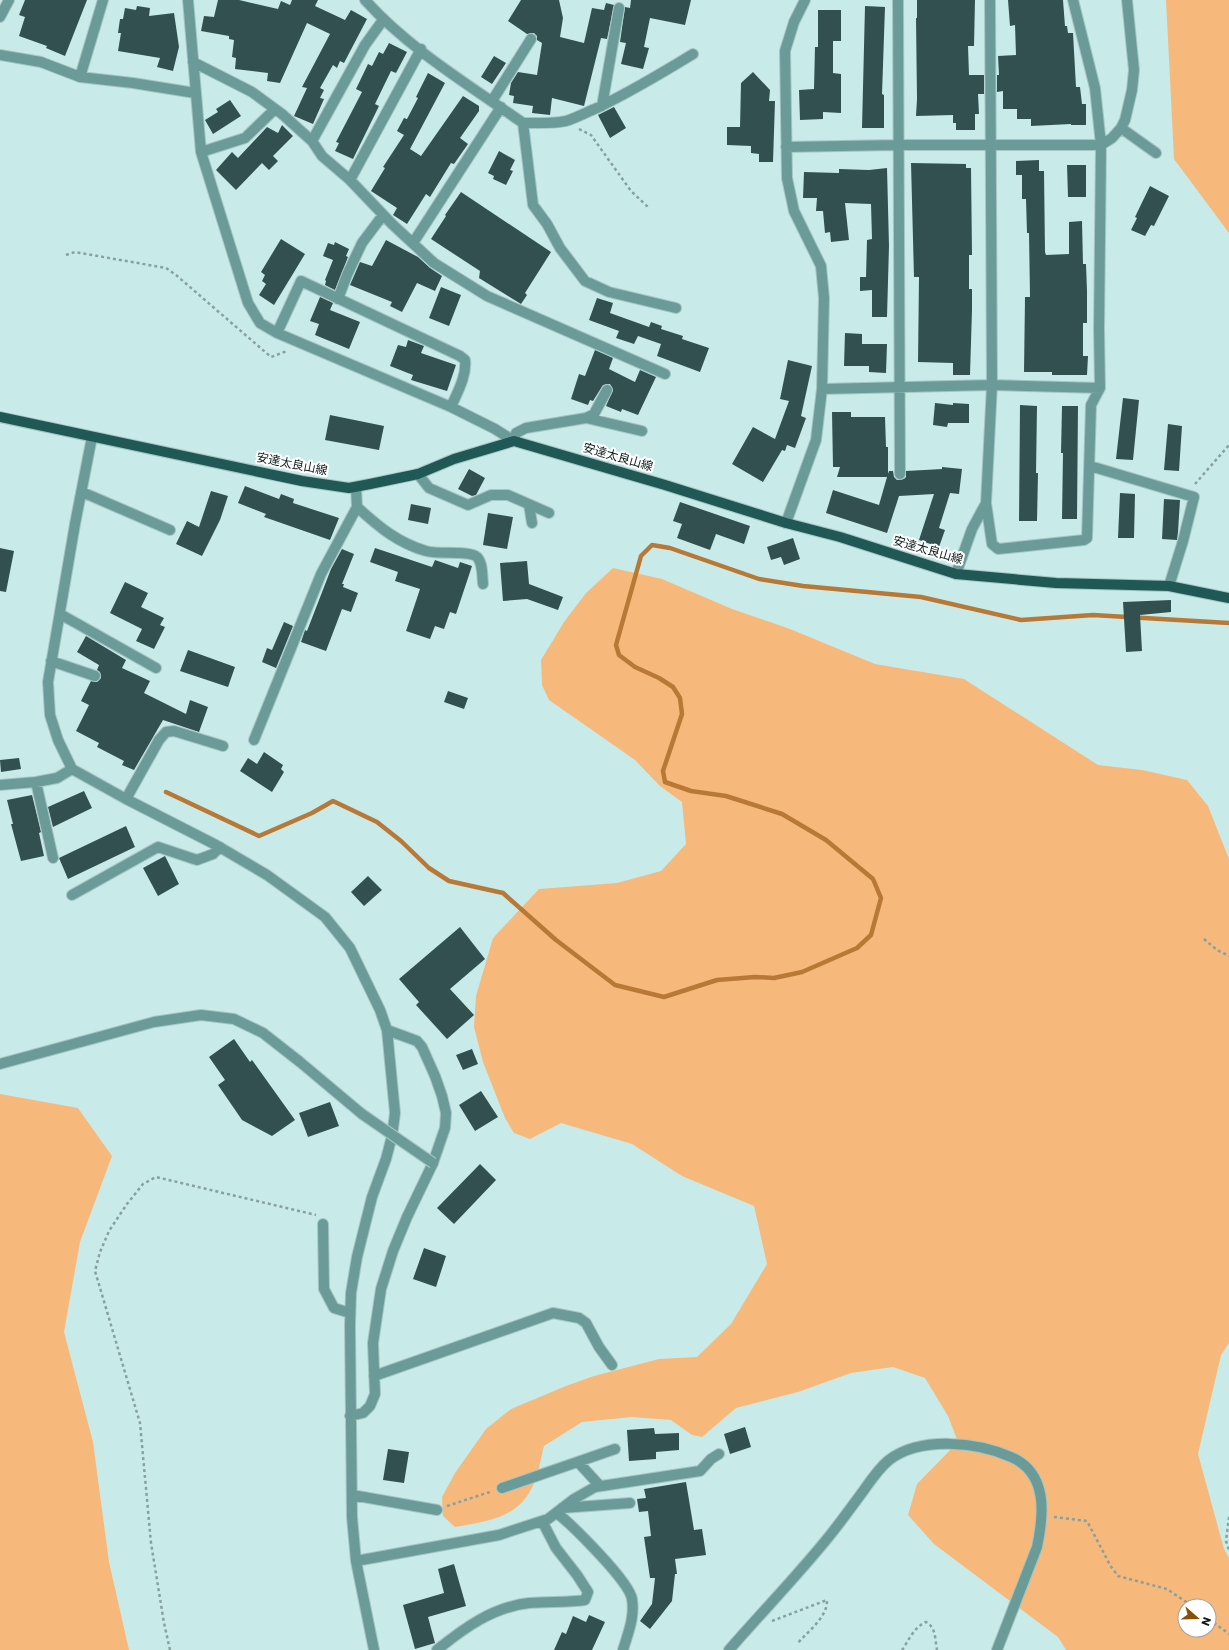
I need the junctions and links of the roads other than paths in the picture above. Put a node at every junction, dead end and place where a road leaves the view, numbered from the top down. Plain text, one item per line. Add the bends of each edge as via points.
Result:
1 (9, 0) edge
2 (103, 0) edge
3 (188, 0) edge
4 (365, 0) edge
5 (805, 0) edge
6 (898, 0) edge
7 (990, 0) edge
8 (1073, 0) edge
9 (1127, 0) edge
10 (619, 8) dead end
11 (0, 17) edge
12 (382, 20) junction
13 (531, 39) dead end
14 (421, 49) junction
15 (693, 54) dead end
16 (0, 55) edge
17 (193, 62) junction
18 (80, 77) junction
19 (195, 93) junction
20 (496, 104) junction
21 (602, 106) junction
22 (275, 109) junction
23 (523, 123) junction
24 (1121, 128) junction
25 (312, 141) junction
26 (898, 144) junction
27 (990, 145) junction
28 (1101, 145) junction
29 (786, 147) junction
30 (201, 152) junction
31 (1156, 153) dead end
32 (350, 180) junction
33 (383, 215) junction
34 (413, 242) junction
35 (338, 299) junction
36 (676, 308) dead end
37 (277, 333) junction
38 (665, 374) dead end
39 (992, 386) junction
40 (899, 388) junction
41 (1100, 388) junction
42 (822, 389) junction
43 (606, 390) dead end
44 (451, 407) junction
45 (0, 417) edge
46 (586, 418) junction
47 (642, 431) dead end
48 (92, 437) junction
49 (514, 441) junction
50 (1090, 466) junction
51 (418, 474) junction
52 (900, 474) dead end
53 (356, 487) junction
54 (82, 492) junction
55 (986, 503) junction
56 (529, 505) junction
57 (357, 507) junction
58 (549, 513) dead end
59 (532, 523) dead end
60 (786, 523) junction
61 (170, 530) dead end
62 (956, 574) junction
63 (483, 584) dead end
64 (1169, 586) junction
65 (1229, 598) edge
66 (60, 614) junction
67 (51, 661) junction
68 (156, 668) dead end
69 (95, 676) dead end
70 (254, 740) dead end
71 (223, 746) dead end
72 (72, 769) junction
73 (36, 782) junction
74 (0, 785) edge
75 (126, 799) junction
76 (220, 847) junction
77 (53, 858) dead end
78 (72, 895) dead end
79 (387, 1030) junction
80 (0, 1064) edge
81 (433, 1164) junction
82 (323, 1224) road end
83 (350, 1313) junction
84 (612, 1364) dead end
85 (374, 1376) junction
86 (350, 1416) junction
87 (615, 1449) dead end
88 (719, 1454) dead end
89 (578, 1462) junction
90 (600, 1486) junction
91 (502, 1488) road end
92 (352, 1495) junction
93 (630, 1503) dead end
94 (437, 1510) road end
95 (560, 1510) junction
96 (542, 1521) junction
97 (356, 1561) junction
98 (374, 1650) edge
99 (437, 1650) edge
100 (623, 1650) edge
101 (729, 1650) edge
102 (997, 1650) edge

1 - 11 street
2 - 18 street
3 - 17 street
4 - 12 street
5 - 29 street via 794,22 785,51
6 - 26 street
7 - 27 street
8 - 28 street via 1095,88
9 - 24 street via 1134,70 1132,90
10 - 21 street
12 - 14 street
12 - 25 street via 365,45
13 - 20 street
14 - 20 street
14 - 32 street
15 - 21 street
16 - 18 street via 41,62
17 - 19 street
17 - 22 street via 252,92
18 - 19 street
19 - 30 street
20 - 23 street
20 - 34 street
21 - 23 street via 560,122
22 - 25 street
22 - 30 street via 245,138
23 - 36 street via 533,205 584,281 609,292
24 - 28 street
24 - 31 street
25 - 32 street via 322,156
26 - 27 street
26 - 29 street
26 - 40 street
27 - 28 street
27 - 39 street
28 - 41 street
29 - 42 street via 787,178 794,211 821,266 824,298
30 - 37 street via 248,303 260,323
32 - 33 street
33 - 34 street
33 - 35 street via 362,243
34 - 38 street via 434,263 487,296
35 - 37 street via 301,281
35 - 44 street via 465,360 463,377
37 - 44 street
39 - 40 street
39 - 41 street
39 - 55 street
40 - 42 street
40 - 52 street
41 - 50 street via 1091,405
42 - 60 street via 816,440
43 - 46 street via 594,414
44 - 49 street via 495,428
45 - 48 main road, 安達太良山線
46 - 47 street
46 - 49 street via 526,428 516,433
48 - 53 main road, 安達太良山線 via 302,481
48 - 54 street
49 - 51 main road, 安達太良山線 via 454,459
49 - 60 main road, 安達太良山線
50 - 55 street via 1088,538 1084,540 998,549 992,544
50 - 64 street via 1194,497
51 - 53 main road, 安達太良山線
51 - 56 street via 429,488 468,505 491,495 508,495
53 - 57 street
54 - 61 street
54 - 66 street
55 - 62 street via 972,529
56 - 58 street
56 - 59 street
57 - 63 street via 377,526 405,544 428,552 468,553 476,556 480,561
57 - 70 street via 321,574
60 - 62 main road, 安達太良山線 via 840,537
62 - 64 main road, 安達太良山線 via 1056,583
64 - 65 main road, 安達太良山線
66 - 67 street
66 - 68 street
67 - 69 street
67 - 72 street via 48,682 50,715 58,740
71 - 75 street via 174,731 166,732
72 - 73 street via 57,778
72 - 75 street
73 - 74 street
73 - 77 street
75 - 76 street
76 - 78 street via 212,854 197,860 158,847
76 - 79 street via 267,875 325,917 350,948
79 - 81 street via 418,1041 436,1076 446,1113 445,1128
79 - 83 street via 395,1113 393,1129 358,1250
80 - 81 street, bridge via 154,1022 201,1015 234,1019 263,1033 362,1114
81 - 85 street via 407,1217 381,1289 373,1343
82 - 83 street via 324,1289 334,1308
83 - 86 street
84 - 85 street via 586,1323 579,1318 553,1313
85 - 86 street via 375,1394 370,1406 363,1413
86 - 92 street
87 - 89 street
88 - 90 street via 700,1471
89 - 90 street
89 - 91 street
90 - 95 street via 574,1499
92 - 94 street
92 - 97 street
93 - 95 street
95 - 96 street
95 - 100 street via 629,1589 633,1614
96 - 97 street via 500,1535
96 - 99 street via 556,1548 588,1592 584,1600 528,1603 501,1610 463,1629
97 - 98 street
101 - 102 street via 831,1534 877,1471 890,1460 913,1448 940,1443 980,1446 1012,1457 1028,1467 1040,1489 1042,1515 1037,1547

